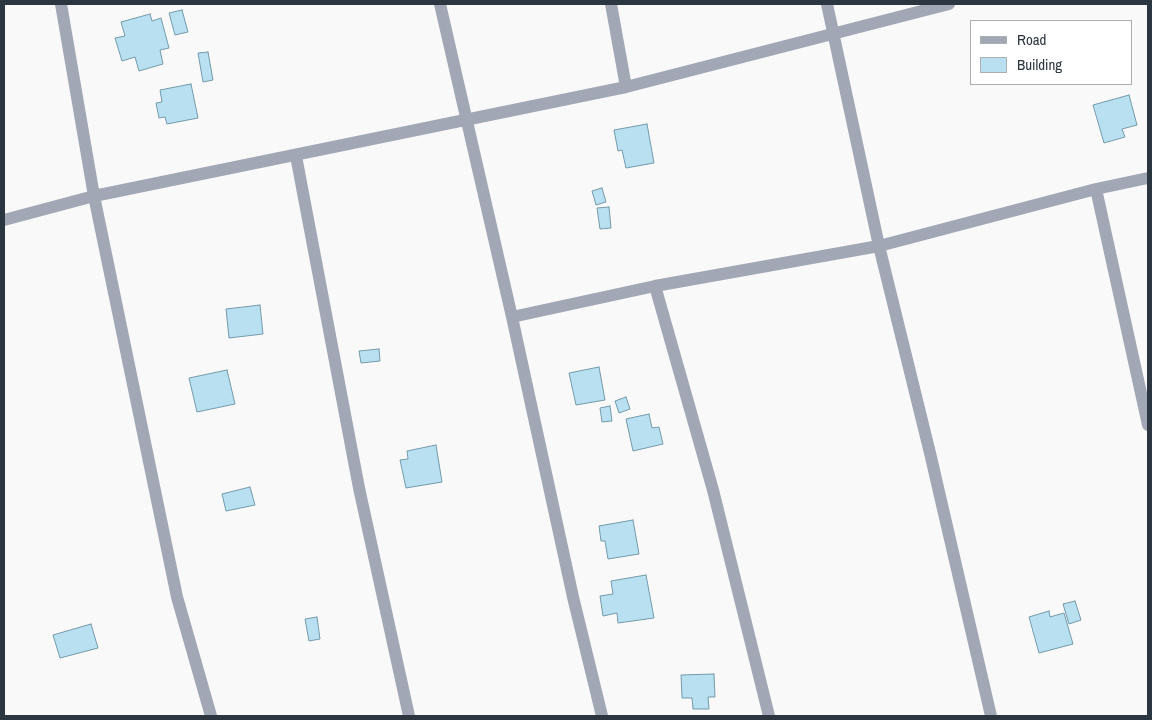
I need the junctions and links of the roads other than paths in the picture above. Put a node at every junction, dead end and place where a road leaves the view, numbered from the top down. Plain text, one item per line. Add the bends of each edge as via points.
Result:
1 (61, 4) edge
2 (440, 4) edge
3 (611, 4) edge
4 (827, 4) edge
5 (950, 4) edge
6 (834, 34) junction
7 (626, 87) junction
8 (466, 120) junction
9 (296, 156) junction
10 (1148, 178) edge
11 (1096, 189) junction
12 (94, 196) junction
13 (4, 220) edge
14 (879, 246) junction
15 (655, 286) junction
16 (512, 317) junction
17 (1148, 425) edge
18 (211, 716) edge
19 (409, 716) edge
20 (602, 716) edge
21 (768, 716) edge
22 (991, 716) edge

1 - 12 street
2 - 8 street
3 - 7 street
4 - 6 street
5 - 6 street
6 - 7 street
6 - 14 street
7 - 8 street
8 - 9 street
8 - 16 street
9 - 12 street
9 - 19 street via 359,488
10 - 11 street
11 - 14 street
11 - 17 street
12 - 13 street
12 - 18 street via 177,596
14 - 15 street
14 - 22 street
15 - 16 street
15 - 21 street via 713,490
16 - 20 street via 572,597

